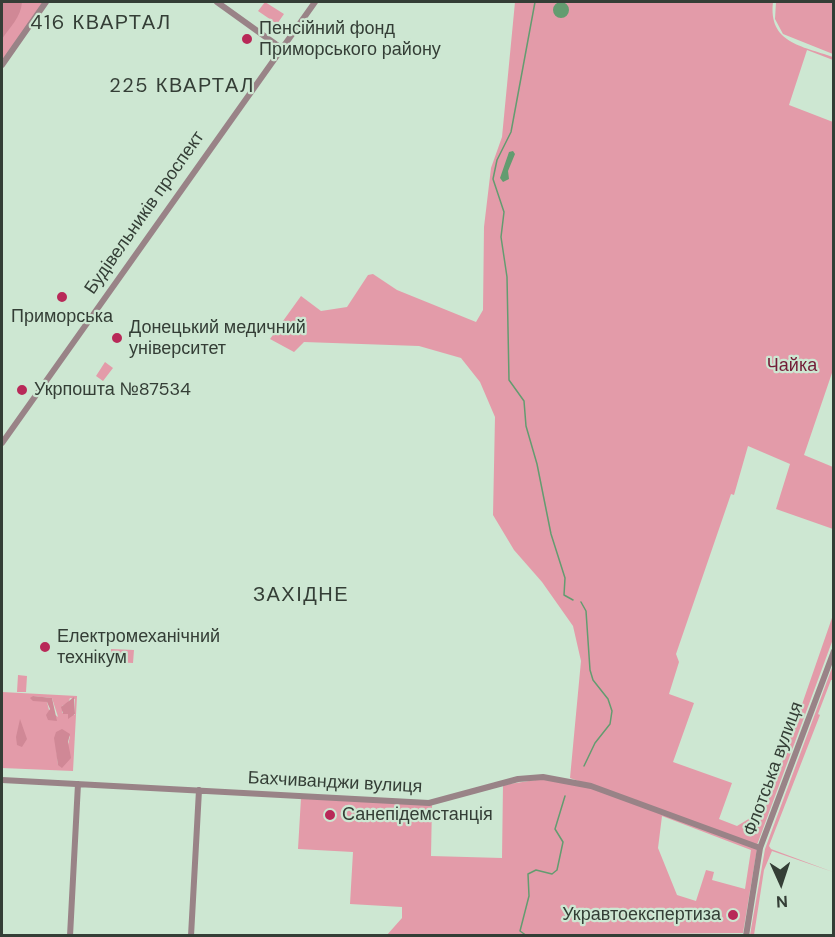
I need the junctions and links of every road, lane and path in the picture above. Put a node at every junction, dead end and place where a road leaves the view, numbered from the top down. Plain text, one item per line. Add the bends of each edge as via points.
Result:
1 (46, 2) edge
2 (217, 2) edge
3 (315, 2) edge
4 (281, 48) junction
5 (2, 65) edge
6 (2, 442) edge
7 (834, 651) edge
8 (2, 780) edge
9 (78, 784) junction
10 (199, 790) junction
11 (760, 848) junction
12 (70, 936) edge
13 (191, 936) edge
14 (746, 936) edge

1 - 5 street
2 - 4 street
3 - 4 street, Будівельників проспект
4 - 6 street, Будівельників проспект
7 - 11 street, Флотська вулиця
8 - 9 street, Бахчиванджи вулиця
9 - 10 street, Бахчиванджи вулиця
9 - 12 street
10 - 11 street, Бахчиванджи вулиця via 429,803 518,779 543,777 591,786
10 - 13 street
11 - 14 street, Флотська вулиця

